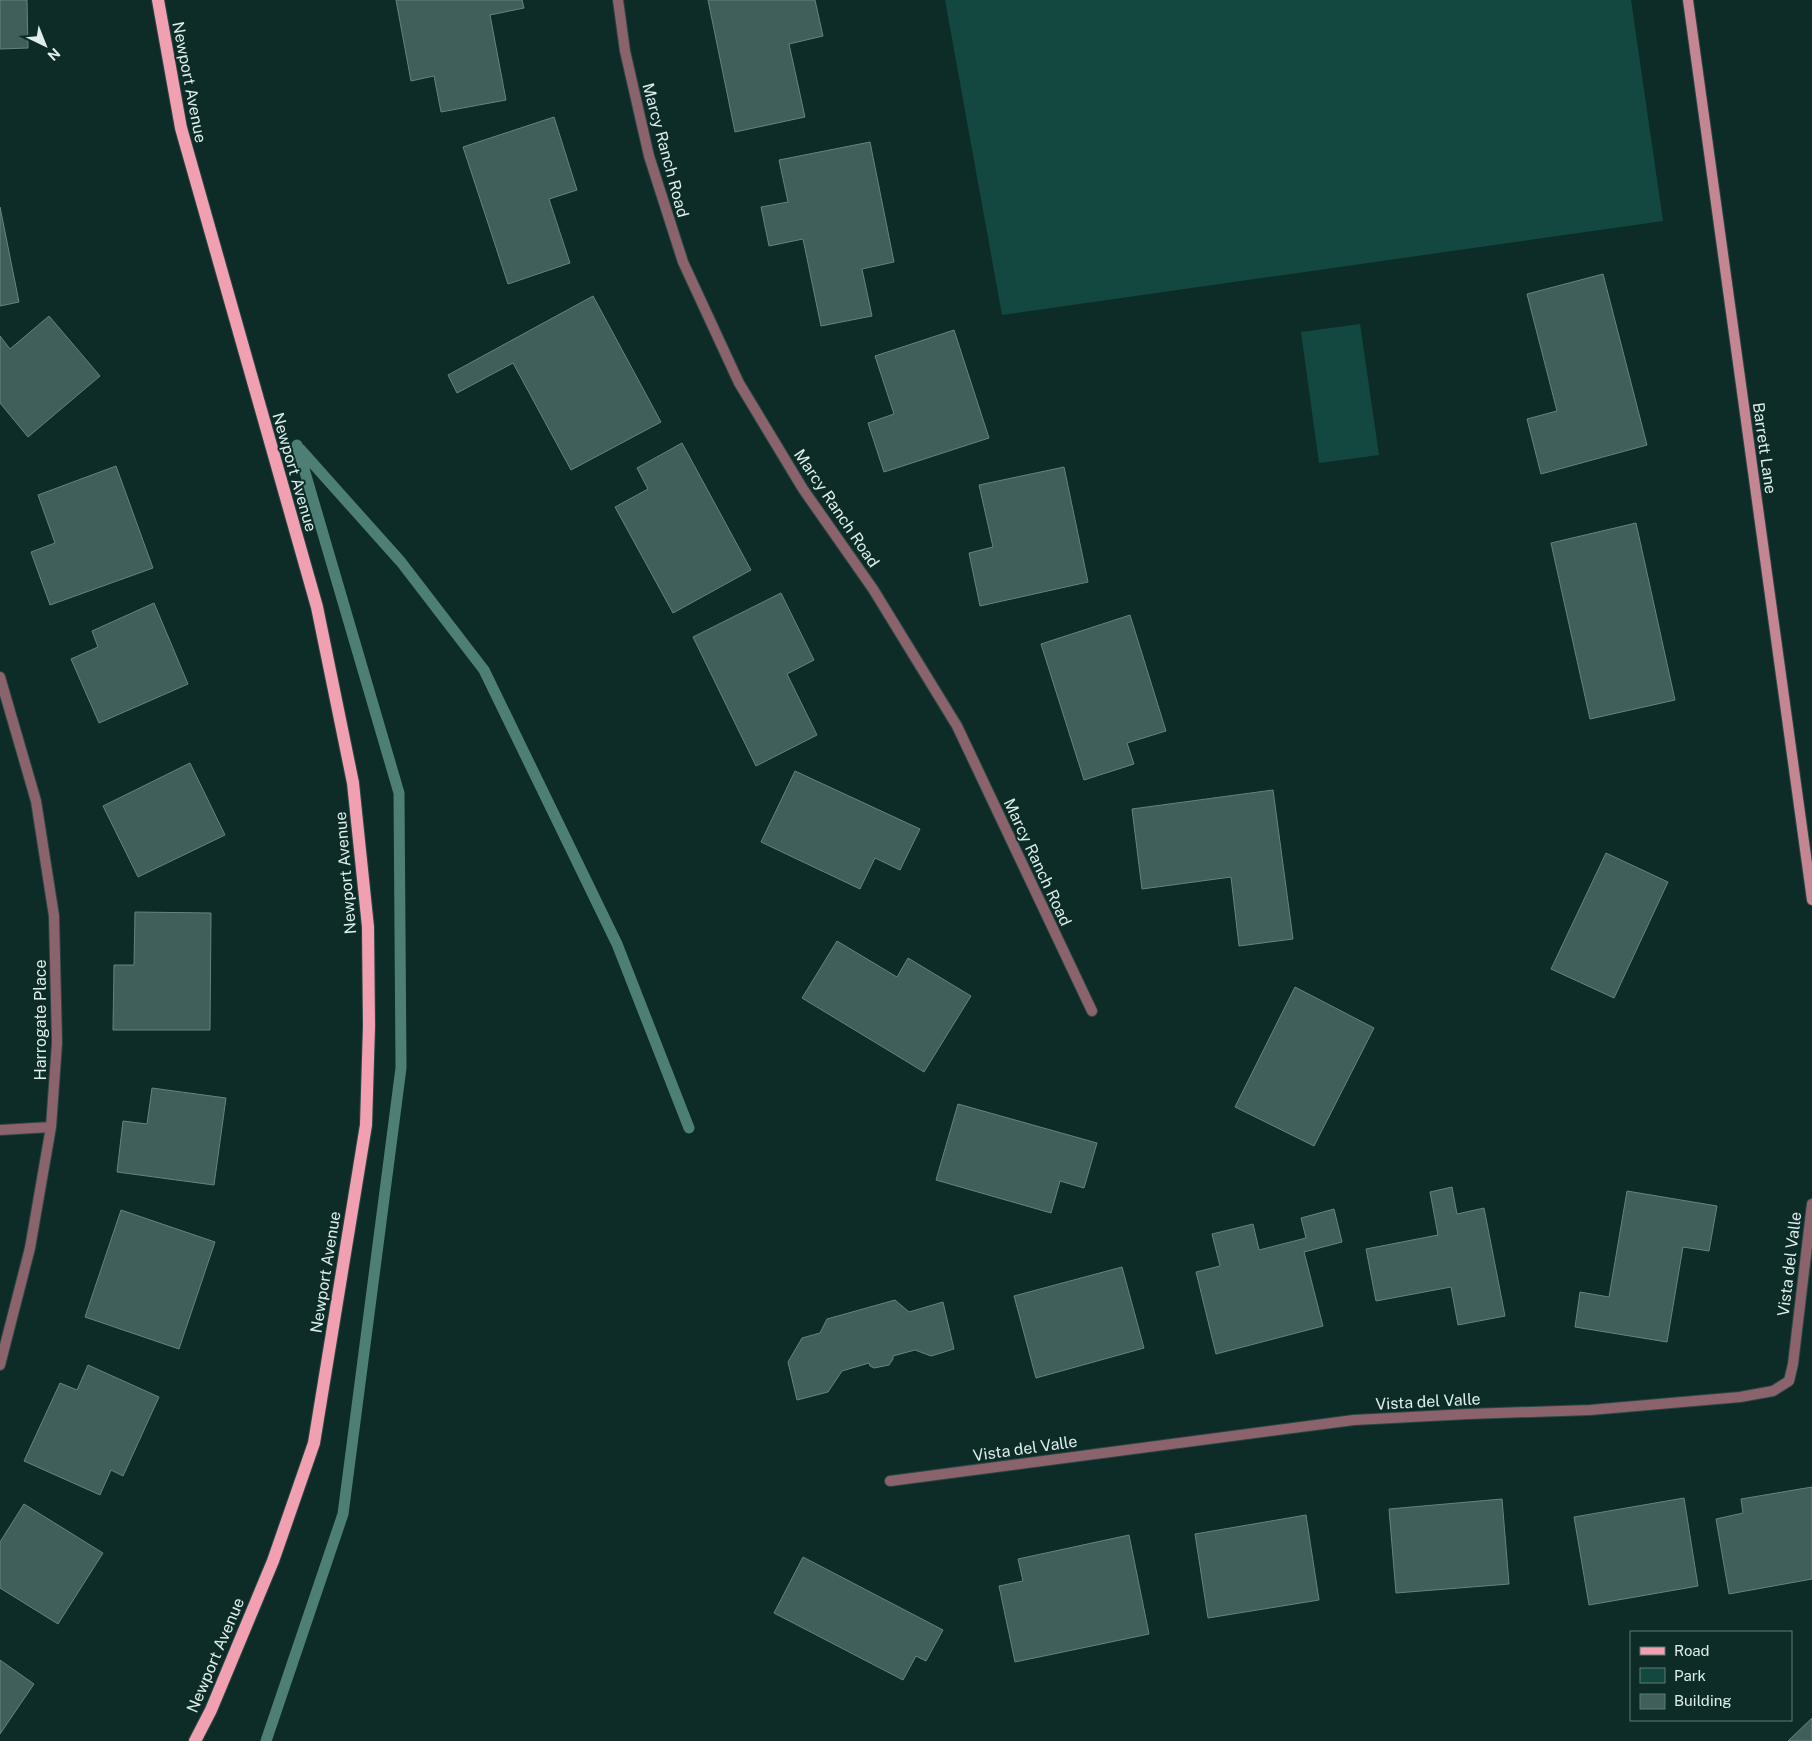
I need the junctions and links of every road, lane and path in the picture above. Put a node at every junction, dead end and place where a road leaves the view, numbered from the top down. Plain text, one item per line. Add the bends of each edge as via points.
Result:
1 (158, 0) edge
2 (618, 0) edge
3 (1688, 0) edge
4 (0, 676) edge
5 (1812, 900) edge
6 (1092, 1011) dead end
7 (51, 1128) junction
8 (0, 1130) edge
9 (1812, 1204) edge
10 (0, 1365) edge
11 (890, 1481) dead end
12 (195, 1741) edge

1 - 12 main road, Newport Avenue via 181,128 317,607 353,783 368,927 366,1125 314,1443 273,1560
2 - 6 street, Marcy Ranch Road via 625,51 649,156 683,262 715,332 739,383 803,489 873,589 957,726
3 - 5 street, Barrett Lane
4 - 7 street, Harrogate Place via 36,801 54,916 57,1044
7 - 8 street
7 - 10 street, Harrogate Place via 30,1248
9 - 11 street, Vista del Valle via 1793,1364 1788,1381 1773,1391 1590,1410 1354,1420

